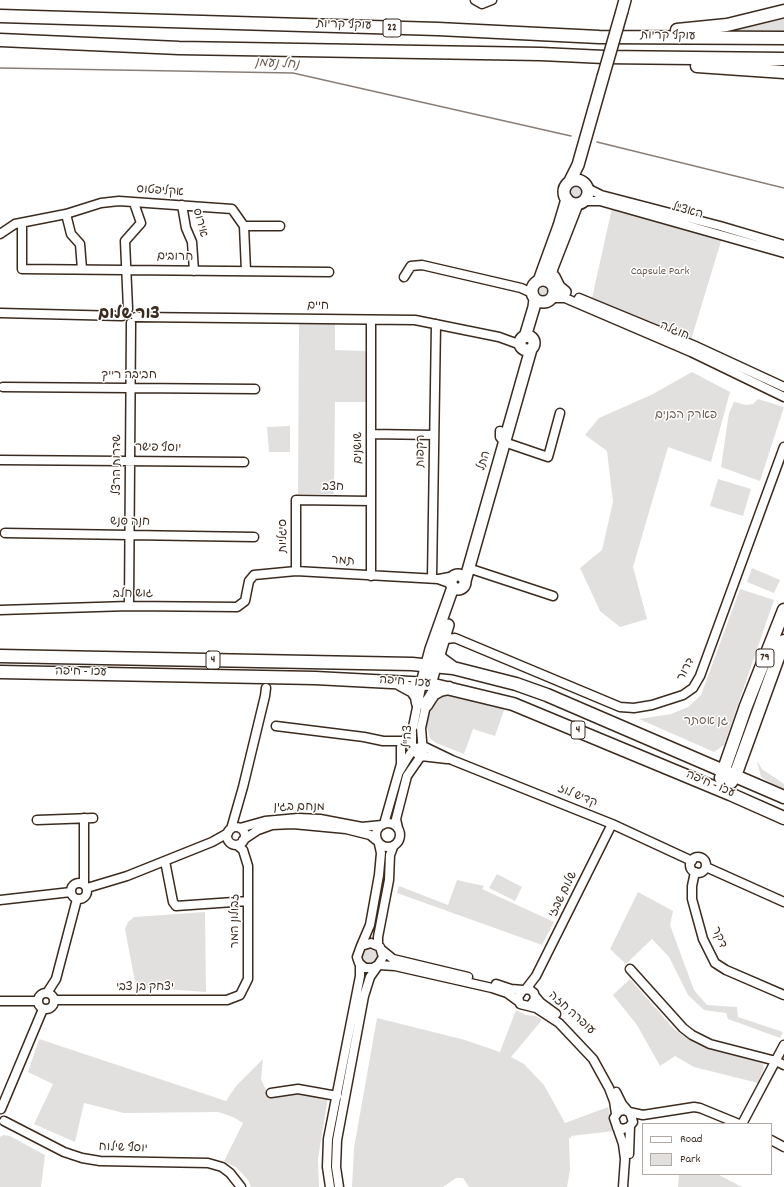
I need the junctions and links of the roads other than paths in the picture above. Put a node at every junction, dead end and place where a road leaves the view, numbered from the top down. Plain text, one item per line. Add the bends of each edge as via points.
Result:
1 (475, 0) edge
2 (492, 0) edge
3 (625, 0) edge
4 (784, 11) edge
5 (0, 16) edge
6 (574, 36) junction
7 (784, 38) edge
8 (0, 40) edge
9 (604, 57) junction
10 (784, 59) edge
11 (784, 72) edge
12 (588, 131) junction
13 (570, 181) junction
14 (585, 185) junction
15 (576, 201) junction
16 (134, 202) junction
17 (182, 205) junction
18 (66, 214) junction
19 (22, 223) junction
20 (244, 226) junction
21 (280, 226) dead end
22 (0, 234) edge
23 (784, 245) edge
24 (784, 253) edge
25 (552, 268) junction
26 (82, 270) junction
27 (126, 270) junction
28 (194, 271) junction
29 (246, 271) junction
30 (329, 272) dead end
31 (404, 277) dead end
32 (542, 291) junction
33 (565, 292) junction
34 (128, 309) junction
35 (0, 313) edge
36 (122, 316) junction
37 (133, 320) junction
38 (371, 320) junction
39 (436, 324) junction
40 (526, 342) junction
41 (3, 387) dead end
42 (784, 387) edge
43 (130, 388) junction
44 (255, 389) dead end
45 (784, 397) edge
46 (560, 413) dead end
47 (500, 431) junction
48 (371, 434) junction
49 (434, 435) junction
50 (504, 442) junction
51 (784, 447) edge
52 (0, 460) edge
53 (130, 461) junction
54 (244, 462) dead end
55 (296, 500) joint
56 (370, 500) junction
57 (5, 533) dead end
58 (130, 535) junction
59 (254, 536) dead end
60 (468, 568) junction
61 (296, 571) junction
62 (371, 576) junction
63 (435, 578) junction
64 (249, 581) joint
65 (457, 582) junction
66 (553, 596) dead end
67 (129, 606) junction
68 (0, 610) edge
69 (784, 610) edge
70 (448, 624) junction
71 (455, 638) junction
72 (784, 641) edge
73 (0, 656) edge
74 (435, 657) junction
75 (0, 672) edge
76 (387, 681) junction
77 (426, 683) junction
78 (266, 688) dead end
79 (451, 688) junction
80 (422, 704) junction
81 (414, 723) junction
82 (276, 726) dead end
83 (383, 740) junction
84 (405, 741) junction
85 (745, 745) junction
86 (422, 746) junction
87 (413, 750) junction
88 (401, 752) junction
89 (729, 753) junction
90 (421, 756) junction
91 (452, 760) junction
92 (700, 761) junction
93 (722, 771) junction
94 (399, 772) junction
95 (735, 776) junction
96 (756, 786) junction
97 (722, 790) junction
98 (784, 798) edge
99 (84, 818) junction
100 (93, 818) dead end
101 (784, 818) edge
102 (37, 820) dead end
103 (383, 824) junction
104 (612, 824) junction
105 (398, 828) junction
106 (234, 830) junction
107 (212, 842) junction
108 (378, 842) junction
109 (237, 843) junction
110 (393, 847) junction
111 (165, 861) junction
112 (692, 862) junction
113 (706, 867) junction
114 (695, 872) junction
115 (86, 886) junction
116 (71, 892) junction
117 (77, 899) junction
118 (0, 900) edge
119 (248, 901) junction
120 (784, 902) edge
121 (361, 946) junction
122 (380, 948) junction
123 (360, 964) junction
124 (378, 966) junction
125 (630, 969) dead end
126 (536, 976) junction
127 (524, 989) junction
128 (47, 993) junction
129 (534, 994) junction
130 (784, 995) edge
131 (236, 997) joint
132 (54, 1000) junction
133 (0, 1001) edge
134 (37, 1001) junction
135 (518, 1001) junction
136 (530, 1006) junction
137 (44, 1009) junction
138 (784, 1045) edge
139 (776, 1061) junction
140 (784, 1065) edge
141 (271, 1093) dead end
142 (337, 1096) junction
143 (1, 1108) edge
144 (628, 1112) junction
145 (616, 1114) junction
146 (651, 1114) junction
147 (2, 1123) edge
148 (736, 1123) edge
149 (743, 1123) edge
150 (631, 1125) junction
151 (617, 1127) junction
152 (772, 1141) edge
153 (784, 1147) edge
154 (327, 1167) junction
155 (241, 1187) edge
156 (326, 1187) edge
157 (330, 1187) edge
158 (339, 1187) edge
159 (623, 1187) edge
160 (628, 1187) edge

1 - 2 street via 482,4
3 - 12 main road, bridge
4 - 6 highway via 710,28
5 - 6 highway, עוקף קריות / 22
6 - 7 highway, עוקף קריות / 22
8 - 9 highway, עוקף קריות / 22 via 179,48
9 - 10 highway, עוקף קריות / 22
9 - 11 highway
12 - 13 main road via 578,165
12 - 14 main road via 584,154
13 - 14 main road via 576,180
13 - 15 main road via 564,188
14 - 15 main road via 587,195
14 - 23 street, האצ"ל via 601,194
15 - 24 street, האצ"ל via 600,201
15 - 25 main road, התל
15 - 32 main road, התל via 561,220
16 - 17 street, אקליפטוס
16 - 18 street, אקליפטוס via 101,203
16 - 27 street via 141,223 125,241
17 - 20 street, אקליפטוס via 232,209
17 - 28 street, אירוס via 186,228 192,242
18 - 19 street, אקליפטוס
18 - 26 street via 71,234 80,244
19 - 22 street, אקליפטוס via 9,227
19 - 26 street, חרובים via 22,269
20 - 21 street
20 - 29 street
25 - 32 main road, התל
25 - 33 main road via 555,282
26 - 27 street, חרובים
27 - 28 street, חרובים
27 - 34 street
28 - 29 street, חרובים
29 - 30 street, חרובים
31 - 32 street via 411,266 422,265
32 - 33 street, חוגלה
32 - 40 main road, התל via 534,307
32 - 45 street, חוגלה via 565,298 691,352
33 - 42 street, חוגלה via 693,345
34 - 36 street
34 - 37 street via 133,310
35 - 36 street
36 - 37 street via 124,321
37 - 38 street, חיים
37 - 43 street, שדרות הרצל
38 - 39 street, חיים via 415,320
38 - 48 street, שושנים
39 - 40 street, חיים
39 - 49 street, רקפות
40 - 47 main road, התל
40 - 50 main road, התל
41 - 43 street, חביבה רייך
43 - 44 street, חביבה רייך
43 - 53 street, שדרות הרצל
46 - 50 street via 548,457
47 - 50 street via 500,437
47 - 65 main road, התל
48 - 49 street
48 - 56 street, שושנים
49 - 63 street, רקפות
50 - 60 main road, התל
51 - 71 street, דרור via 700,676 693,688 683,695 652,705 620,707
52 - 53 street, יוסף פישר
53 - 54 street, יוסף פישר
53 - 58 street, שדרות הרצל
55 - 56 street, חצב
55 - 61 street, סיגליות
56 - 62 street, שושנים
57 - 58 street, חנה סנש
58 - 59 street, חנה סנש
58 - 67 street, שדרות הרצל
60 - 65 main road, התל
60 - 66 street
61 - 62 street, תמר
61 - 64 street, תמר via 254,575
62 - 63 street, תמר
63 - 65 street, תמר
64 - 67 street, גוש חלב via 244,601 237,606
65 - 70 main road, התל
65 - 74 main road, התל
67 - 68 street, גוש חלב
69 - 89 highway, 79
70 - 71 street
70 - 74 main road, התל
71 - 74 street via 448,638
72 - 85 highway, 79
73 - 74 highway, עכו - חיפה / 4
74 - 77 main road, צה"ל
74 - 92 highway, עכו - חיפה / 4 via 453,668 531,689
75 - 76 highway, עכו - חיפה / 4
76 - 77 highway, עכו - חיפה / 4
76 - 80 highway via 410,688
77 - 79 highway, עכו - חיפה / 4
77 - 80 street, צה"ל
78 - 106 street
79 - 80 highway via 436,692
79 - 97 highway, עכו - חיפה / 4 via 513,704
80 - 81 street, צה"ל
80 - 86 street, צה"ל
81 - 84 street, צה"ל
81 - 87 street via 411,736
82 - 83 street
83 - 84 street
83 - 88 street
84 - 88 street, צה"ל
85 - 95 highway, 79
85 - 96 highway via 745,766
86 - 87 street
86 - 90 street, צה"ל
86 - 91 street, קדיש לוז
87 - 90 street, קדיש לוז
87 - 94 street via 404,760
88 - 94 street, צה"ל
89 - 92 highway via 721,761
89 - 93 highway, 79
90 - 91 street, קדיש לוז
90 - 105 street, צה"ל via 407,776 396,819
91 - 104 street, קדיש לוז
92 - 93 highway, עכו - חיפה / 4
93 - 95 highway, עכו - חיפה / 4
93 - 97 highway, 79
94 - 103 street, צה"ל
95 - 96 highway, עכו - חיפה / 4
95 - 97 highway, 79
96 - 98 highway, עכו - חיפה / 4
97 - 101 highway, עכו - חיפה / 4
99 - 100 street
99 - 102 street
99 - 115 street
103 - 105 street via 390,823
103 - 106 street, מנחם בגין via 362,827 320,819 298,818 264,821
103 - 108 street via 377,830
104 - 112 street, קדיש לוז
104 - 126 street, שלום שבזי
105 - 110 street via 400,839
106 - 107 street, מנחם בגין
106 - 109 street via 228,839
106 - 109 street via 244,833
107 - 109 street, מנחם בגין
107 - 111 street, מנחם בגין
108 - 109 street, מנחם בגין via 370,835 346,829 294,824 272,825
108 - 110 street via 387,848
108 - 121 street via 381,853 380,875 370,925
109 - 119 street, זבולון המר via 243,850 248,866
110 - 122 street via 378,937
111 - 115 street, מנחם בגין via 127,876
111 - 119 street via 176,906
112 - 113 street via 700,857
112 - 114 street via 691,866
113 - 114 street via 702,872
113 - 120 street
114 - 130 street, דקר via 692,899 703,938 716,962 726,970
115 - 116 street via 75,883
115 - 117 street via 87,892 84,897
116 - 117 street
116 - 118 street
117 - 128 street via 56,979
119 - 131 street, זבולון המר via 248,979 244,989
121 - 122 street via 371,943
121 - 123 street via 357,955
122 - 124 street via 382,959
122 - 127 street via 389,957 398,960 511,989
123 - 124 street via 369,969
123 - 142 street via 360,976
124 - 135 street via 395,966 492,988
124 - 158 street via 370,977 364,996 337,1140 336,1167
125 - 139 street via 692,1035 710,1044
126 - 127 street, שלום שבזי
126 - 129 street, שלום שבזי
127 - 129 street
127 - 135 street via 518,994
128 - 132 street via 52,995
128 - 134 street via 41,994
129 - 136 street via 534,1002
129 - 144 street, עופרה חזה via 540,1003 573,1028 592,1049
131 - 132 street, יצחק בן צבי via 216,1000
132 - 137 street via 50,1008
133 - 134 street
134 - 137 street
135 - 136 street via 522,1006
136 - 145 street, עופרה חזה via 560,1023 593,1059 609,1088
137 - 143 street
138 - 139 street
139 - 140 street
139 - 149 street
141 - 142 street via 298,1089
142 - 154 street via 328,1139
143 - 147 street via 5,1114
144 - 145 street via 622,1110
144 - 146 street via 638,1115
144 - 150 street via 633,1118
145 - 151 street via 614,1121
146 - 148 street via 686,1107 700,1108
146 - 150 street
147 - 155 street, יוסף שילוח via 82,1158 100,1161 208,1163 222,1167
150 - 151 street via 623,1129
150 - 160 street
151 - 159 street via 624,1154
152 - 153 street
154 - 156 street
154 - 157 street

